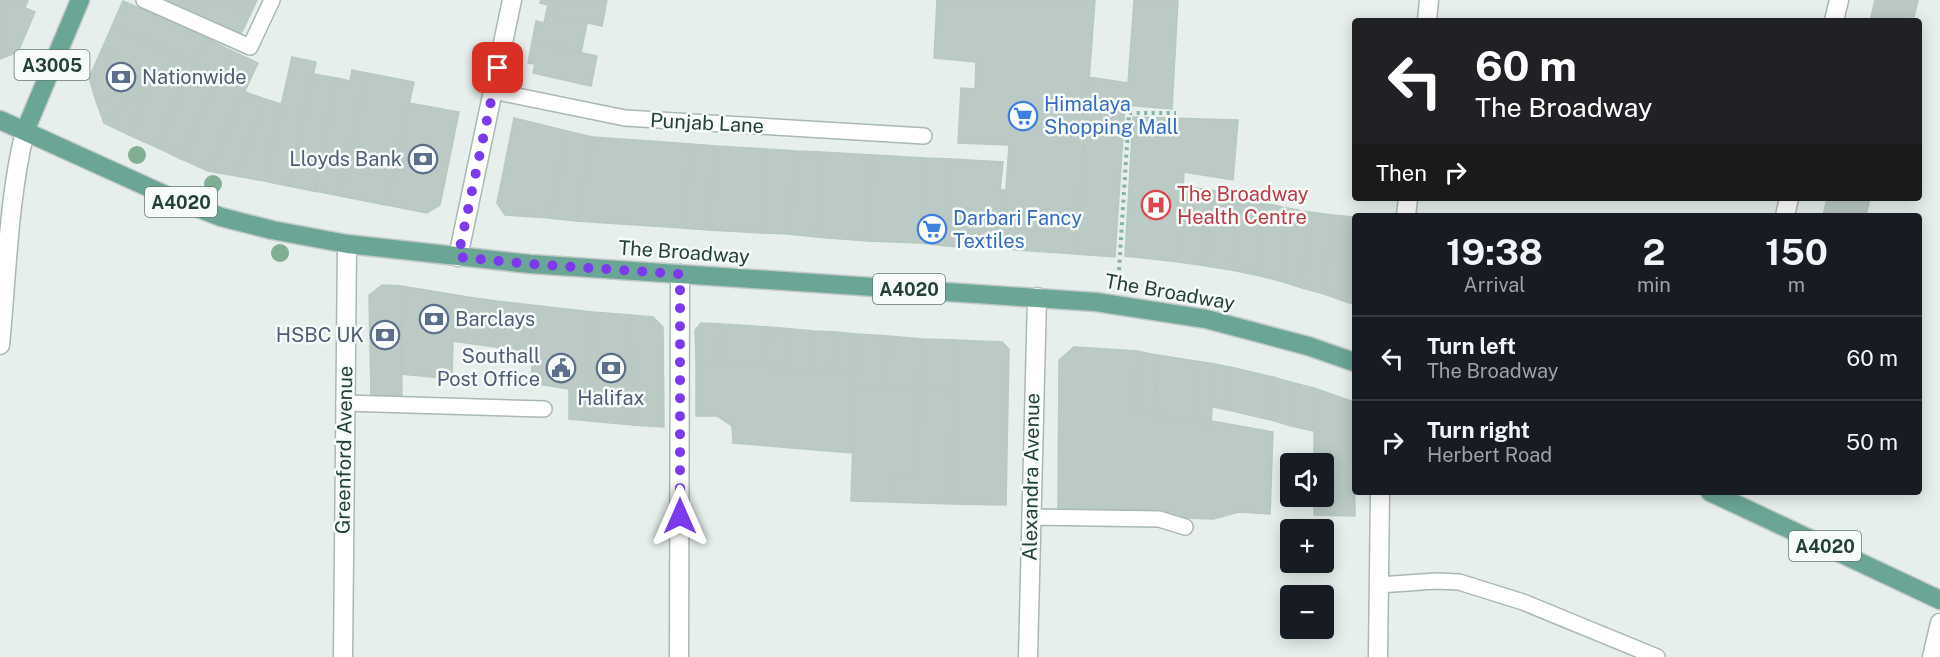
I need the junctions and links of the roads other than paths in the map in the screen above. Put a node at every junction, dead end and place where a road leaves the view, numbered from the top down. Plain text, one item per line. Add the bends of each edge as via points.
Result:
1 (80, 0) edge
2 (144, 0) edge
3 (272, 0) edge
4 (512, 0) edge
5 (1429, 0) edge
6 (1839, 0) edge
7 (1427, 18) edge
8 (1835, 18) edge
9 (493, 91) junction
10 (0, 120) edge
11 (25, 131) junction
12 (924, 136) dead end
13 (347, 244) junction
14 (458, 257) junction
15 (680, 274) junction
16 (1037, 297) junction
17 (0, 345) edge
18 (1352, 361) edge
19 (344, 403) junction
20 (544, 409) dead end
21 (1380, 495) edge
22 (1717, 495) edge
23 (1030, 517) junction
24 (1185, 527) dead end
25 (1378, 585) junction
26 (1940, 600) edge
27 (1940, 623) edge
28 (343, 657) edge
29 (679, 657) edge
30 (1028, 657) edge
31 (1378, 657) edge
32 (1657, 657) edge
33 (1932, 657) edge

1 - 11 main road, A3005
2 - 3 lane via 250,47
4 - 9 street
5 - 7 street
6 - 8 street
9 - 12 lane, Punjab Lane via 625,118
9 - 14 street
10 - 11 main road, A4020
11 - 13 main road, The Broadway / A4020 via 221,217
11 - 17 street via 13,194
13 - 14 main road, The Broadway / A4020
13 - 19 street, Greenford Avenue
14 - 15 main road, The Broadway / A4020
15 - 16 main road, The Broadway / A4020
15 - 29 street
16 - 18 main road, The Broadway / A4020 via 1206,319
16 - 23 street, Alexandra Avenue
19 - 20 lane
19 - 28 street, Greenford Avenue
21 - 25 street
22 - 26 main road, A4020
23 - 24 lane via 1159,519
23 - 30 street, Alexandra Avenue
25 - 31 street
25 - 32 lane via 1459,582 1523,602
27 - 33 street

